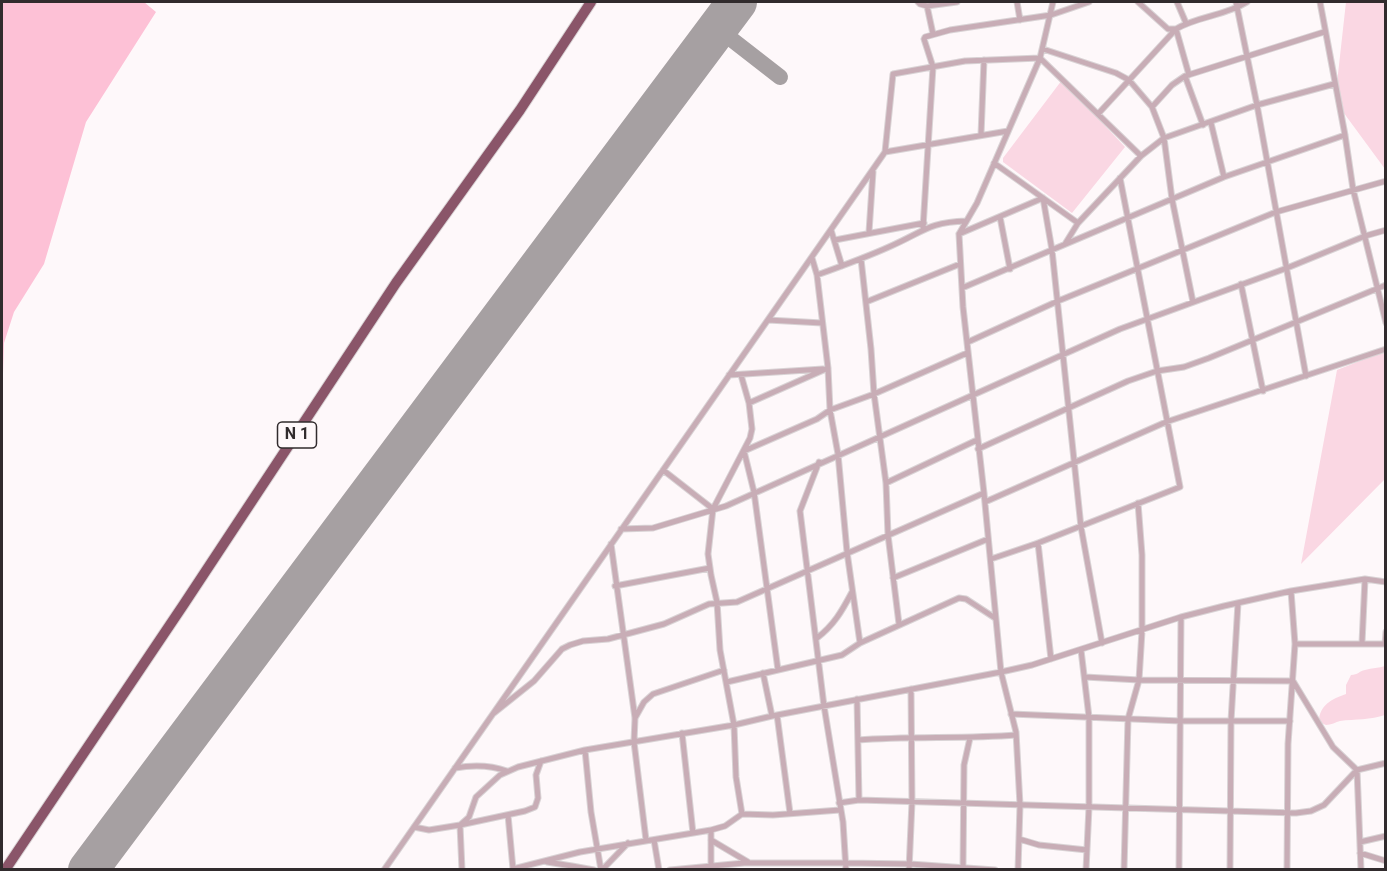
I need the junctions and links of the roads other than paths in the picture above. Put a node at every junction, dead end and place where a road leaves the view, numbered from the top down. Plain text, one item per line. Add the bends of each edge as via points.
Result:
1 (591, 2) edge
2 (918, 2) edge
3 (957, 2) edge
4 (1017, 2) edge
5 (1053, 2) edge
6 (1089, 2) edge
7 (1138, 2) edge
8 (1177, 2) edge
9 (1246, 2) edge
10 (1320, 2) edge
11 (1237, 5) edge
12 (927, 6) junction
13 (1051, 15) junction
14 (1020, 20) junction
15 (1186, 23) junction
16 (1176, 29) junction
17 (1324, 32) junction
18 (933, 34) junction
19 (1043, 49) junction
20 (1246, 55) junction
21 (1040, 58) junction
22 (984, 60) junction
23 (933, 67) junction
24 (1187, 75) junction
25 (1129, 80) junction
26 (1334, 84) junction
27 (1257, 105) junction
28 (1152, 107) junction
29 (1098, 114) junction
30 (1211, 123) junction
31 (1203, 125) junction
32 (1008, 131) junction
33 (981, 135) junction
34 (1346, 135) junction
35 (1164, 138) junction
36 (929, 143) junction
37 (885, 152) junction
38 (1141, 156) junction
39 (1267, 162) junction
40 (994, 163) junction
41 (873, 170) junction
42 (1224, 177) junction
43 (1120, 178) junction
44 (1386, 181) edge
45 (1353, 189) junction
46 (1042, 198) junction
47 (1172, 199) junction
48 (1276, 212) junction
49 (1000, 217) junction
50 (1129, 218) junction
51 (966, 221) junction
52 (1078, 223) junction
53 (923, 226) junction
54 (831, 230) junction
55 (1386, 230) edge
56 (869, 232) junction
57 (959, 234) junction
58 (1365, 236) junction
59 (835, 240) junction
60 (1064, 245) junction
61 (1052, 250) junction
62 (1182, 251) junction
63 (812, 258) junction
64 (861, 259) junction
65 (960, 264) junction
66 (842, 266) junction
67 (1287, 268) junction
68 (1010, 269) junction
69 (1137, 270) junction
70 (817, 275) junction
71 (1241, 284) junction
72 (1386, 285) edge
73 (962, 288) junction
74 (1376, 288) junction
75 (1058, 301) junction
76 (866, 302) junction
77 (1193, 302) junction
78 (768, 320) junction
79 (1147, 320) junction
80 (1298, 320) junction
81 (822, 323) junction
82 (1386, 323) edge
83 (1253, 340) junction
84 (968, 342) junction
85 (1386, 349) edge
86 (967, 353) junction
87 (1063, 355) junction
88 (828, 368) junction
89 (1157, 371) junction
90 (729, 375) junction
91 (741, 375) junction
92 (1306, 376) junction
93 (1263, 391) junction
94 (874, 394) junction
95 (972, 396) junction
96 (749, 403) junction
97 (1069, 408) junction
98 (830, 410) junction
99 (1166, 422) junction
100 (881, 436) junction
101 (977, 440) junction
102 (978, 449) junction
103 (744, 451) junction
104 (838, 454) junction
105 (819, 462) junction
106 (1074, 462) junction
107 (663, 470) junction
108 (886, 483) junction
109 (754, 492) junction
110 (984, 494) junction
111 (985, 502) junction
112 (1138, 503) junction
113 (713, 509) junction
114 (1081, 527) junction
115 (621, 529) junction
116 (888, 535) junction
117 (988, 538) junction
118 (1038, 543) junction
119 (610, 544) junction
120 (848, 552) junction
121 (991, 559) junction
122 (710, 568) junction
123 (808, 570) junction
124 (893, 578) junction
125 (1365, 579) junction
126 (1386, 582) edge
127 (615, 586) junction
128 (766, 589) junction
129 (853, 591) junction
130 (1291, 591) junction
131 (717, 602) junction
132 (1238, 603) junction
133 (1181, 617) junction
134 (996, 618) junction
135 (899, 624) junction
136 (1142, 631) junction
137 (1386, 632) edge
138 (622, 634) junction
139 (817, 638) junction
140 (860, 643) junction
141 (1102, 643) junction
142 (1362, 643) junction
143 (1295, 644) junction
144 (1385, 644) edge
145 (1081, 650) junction
146 (1051, 659) junction
147 (820, 661) junction
148 (778, 669) junction
149 (724, 670) junction
150 (1000, 672) junction
151 (764, 673) junction
152 (1084, 677) junction
153 (1182, 679) junction
154 (1139, 680) junction
155 (1233, 680) junction
156 (1293, 681) junction
157 (727, 682) junction
158 (911, 689) junction
159 (857, 699) junction
160 (824, 706) junction
161 (1011, 714) junction
162 (774, 715) junction
163 (490, 717) junction
164 (1089, 717) junction
165 (635, 718) junction
166 (1128, 719) junction
167 (1181, 721) junction
168 (1230, 721) junction
169 (1290, 721) junction
170 (734, 725) junction
171 (682, 733) junction
172 (1016, 735) junction
173 (910, 737) junction
174 (970, 738) junction
175 (858, 740) junction
176 (634, 742) junction
177 (585, 750) junction
178 (541, 760) junction
179 (1386, 763) edge
180 (454, 768) junction
181 (1357, 770) junction
182 (507, 771) junction
183 (859, 800) junction
184 (912, 802) junction
185 (839, 803) junction
186 (964, 803) junction
187 (1020, 805) junction
188 (1089, 807) junction
189 (1126, 808) junction
190 (840, 810) junction
191 (1180, 810) junction
192 (1230, 812) junction
193 (790, 813) junction
194 (741, 814) junction
195 (1287, 814) junction
196 (508, 815) junction
197 (460, 825) junction
198 (414, 827) junction
199 (711, 830) junction
200 (693, 833) junction
201 (1386, 836) edge
202 (1019, 839) junction
203 (646, 840) junction
204 (654, 840) junction
205 (711, 840) junction
206 (1360, 842) junction
207 (628, 843) junction
208 (597, 849) junction
209 (1087, 850) junction
210 (1360, 853) junction
211 (1386, 861) edge
212 (543, 862) junction
213 (749, 863) junction
214 (846, 866) edge
215 (801, 867) edge
216 (909, 867) edge
217 (569, 868) edge
218 (711, 868) edge
219 (963, 868) edge
220 (513, 869) edge
221 (5, 870) edge
222 (384, 870) edge
223 (462, 870) edge
224 (594, 870) edge
225 (601, 870) edge
226 (659, 870) edge
227 (670, 870) edge
228 (994, 870) edge
229 (1018, 870) edge
230 (1086, 870) edge
231 (1125, 870) edge
232 (1179, 870) edge
233 (1230, 870) edge
234 (1287, 870) edge
235 (1361, 870) edge

1 - 221 highway, N 1 via 476,174 396,284
2 - 12 street
3 - 12 street
4 - 14 street
5 - 13 street
6 - 13 street
7 - 16 street via 1168,28
8 - 15 street
9 - 11 street
10 - 17 street
11 - 15 street
11 - 20 street
12 - 18 street
13 - 14 street
13 - 19 street
14 - 18 street
15 - 16 street
16 - 24 street
16 - 25 street
17 - 20 street
17 - 26 street
18 - 23 street via 924,39
19 - 21 street
19 - 25 street
20 - 24 street
20 - 27 street
21 - 22 street
21 - 29 street
21 - 32 street
22 - 23 street
22 - 33 street
23 - 36 street
23 - 37 street via 893,74
24 - 28 street
24 - 31 street
25 - 28 street
25 - 29 street
26 - 27 street
26 - 34 street
27 - 30 street
27 - 39 street
28 - 35 street
29 - 38 street
30 - 31 street
30 - 42 street
31 - 35 street
32 - 33 street
32 - 40 street
33 - 36 street
34 - 39 street
34 - 45 street
35 - 38 street
35 - 47 street
36 - 37 street
36 - 53 street
37 - 41 street
38 - 43 street
39 - 42 street
39 - 48 street
40 - 46 street
40 - 51 street
41 - 54 street
41 - 56 street
42 - 47 street
43 - 50 street
43 - 52 street
44 - 45 street
45 - 48 street
45 - 58 street
46 - 49 street
46 - 52 street
46 - 61 street
47 - 50 street
47 - 62 street
48 - 62 street
48 - 67 street
49 - 57 street
49 - 68 street
50 - 60 street
50 - 69 street
51 - 53 street
51 - 57 street
52 - 60 street
53 - 56 street
53 - 64 street
54 - 59 street
54 - 63 street
55 - 58 street
56 - 59 street
57 - 65 street
58 - 67 street
58 - 74 street
59 - 66 street
60 - 61 street
61 - 68 street
61 - 75 street
62 - 69 street
62 - 77 street
63 - 70 street
63 - 78 street
64 - 66 street
64 - 76 street
65 - 73 street
65 - 76 street
66 - 70 street
67 - 71 street
67 - 80 street
68 - 73 street
69 - 75 street
69 - 79 street
70 - 81 street
71 - 77 street
71 - 83 street
72 - 74 street
73 - 84 street
74 - 80 street
74 - 82 street
75 - 84 street
75 - 87 street
76 - 94 street
77 - 79 street
78 - 81 street
78 - 90 street
79 - 87 street
79 - 89 street
80 - 83 street
80 - 92 street
81 - 88 street
83 - 89 street via 1184,367
83 - 93 street
84 - 86 street
85 - 92 street
86 - 94 street
86 - 95 street
87 - 95 street
87 - 97 street
88 - 91 street
88 - 96 street
88 - 98 street
89 - 97 street
89 - 99 street
90 - 91 street
90 - 107 street
91 - 96 street
92 - 93 street
93 - 99 street
94 - 98 street
94 - 100 street
95 - 100 street
95 - 101 street
96 - 103 street via 752,429
97 - 102 street
97 - 106 street
98 - 103 street
98 - 104 street
99 - 106 street
99 - 112 street via 1180,487
100 - 104 street
100 - 108 street
101 - 102 street
101 - 108 street
102 - 110 street
103 - 109 street
103 - 113 street
104 - 105 street
104 - 120 street
105 - 109 street
105 - 123 street via 800,511
106 - 111 street
106 - 114 street
107 - 113 street
107 - 115 street
108 - 116 street
109 - 113 street
109 - 128 street
110 - 111 street
110 - 116 street
111 - 117 street
112 - 114 street
112 - 136 street
113 - 115 street via 652,528
113 - 122 street via 707,548
114 - 118 street
114 - 141 street
115 - 119 street
116 - 120 street
116 - 124 street
117 - 121 street
117 - 124 street
118 - 121 street
118 - 146 street
119 - 127 street
119 - 163 street
120 - 123 street
120 - 129 street
121 - 134 street
122 - 127 street
122 - 131 street
123 - 128 street
123 - 139 street
124 - 135 street
125 - 126 street
125 - 130 street
125 - 142 street
127 - 138 street
128 - 131 street via 737,602
128 - 148 street
129 - 139 street via 838,618
129 - 140 street
130 - 132 street
130 - 143 street
131 - 138 street via 664,624
131 - 149 street
132 - 133 street
132 - 155 street
133 - 136 street
133 - 153 street
134 - 135 street via 963,598
134 - 150 street
135 - 140 street
136 - 141 street
136 - 154 street
137 - 144 street
138 - 163 street via 562,649 534,681
138 - 165 street
139 - 147 street
140 - 147 street via 844,655
141 - 145 street
142 - 143 street
142 - 144 street
143 - 156 street
145 - 146 street
145 - 152 street
146 - 150 street
147 - 148 street
147 - 160 street
148 - 151 street
149 - 157 street
149 - 165 street via 653,694
150 - 158 street
150 - 161 street
151 - 157 street
151 - 162 street
152 - 154 street
152 - 164 street
153 - 154 street
153 - 155 street
153 - 167 street
154 - 166 street
155 - 156 street
155 - 168 street
156 - 169 street
156 - 181 street via 1333,747
157 - 170 street
158 - 159 street
158 - 173 street
159 - 160 street
159 - 175 street
160 - 162 street
160 - 185 street
161 - 164 street
161 - 172 street
162 - 170 street
162 - 193 street
163 - 180 street
164 - 166 street
164 - 188 street
165 - 176 street
166 - 167 street
166 - 189 street
167 - 168 street
167 - 191 street
168 - 169 street
168 - 192 street
169 - 195 street
170 - 171 street
170 - 194 street
171 - 176 street
171 - 200 street
172 - 174 street
172 - 187 street
173 - 174 street
173 - 175 street
173 - 184 street
174 - 186 street via 964,765
175 - 183 street
176 - 177 street
176 - 203 street
177 - 178 street
177 - 208 street
178 - 182 street
178 - 196 street via 535,807
179 - 181 street
180 - 182 street via 496,767
180 - 198 street
181 - 195 street via 1323,805
181 - 206 street
182 - 197 street via 476,796 469,817
183 - 184 street
183 - 185 street
184 - 186 street
184 - 216 street
185 - 190 street
186 - 187 street
186 - 219 street
187 - 188 street
187 - 202 street
188 - 189 street
188 - 209 street
189 - 191 street
189 - 231 street
190 - 193 street
190 - 214 street
191 - 192 street
191 - 232 street
192 - 195 street
192 - 233 street
193 - 194 street
194 - 199 street via 731,823
195 - 234 street
196 - 197 street
196 - 220 street
197 - 198 street via 429,830
197 - 223 street
198 - 222 street
199 - 200 street
199 - 205 street
200 - 204 street
201 - 206 street
202 - 209 street
202 - 229 street
203 - 204 street
203 - 207 street
204 - 226 street
205 - 213 street
205 - 218 street
206 - 210 street
207 - 208 street
207 - 225 street
208 - 212 street
208 - 225 street
209 - 230 street
210 - 211 street
210 - 235 street
212 - 217 street
212 - 220 street
213 - 215 street
213 - 218 street
214 - 215 street
214 - 216 street
216 - 219 street
217 - 224 street
218 - 227 street
219 - 228 street

